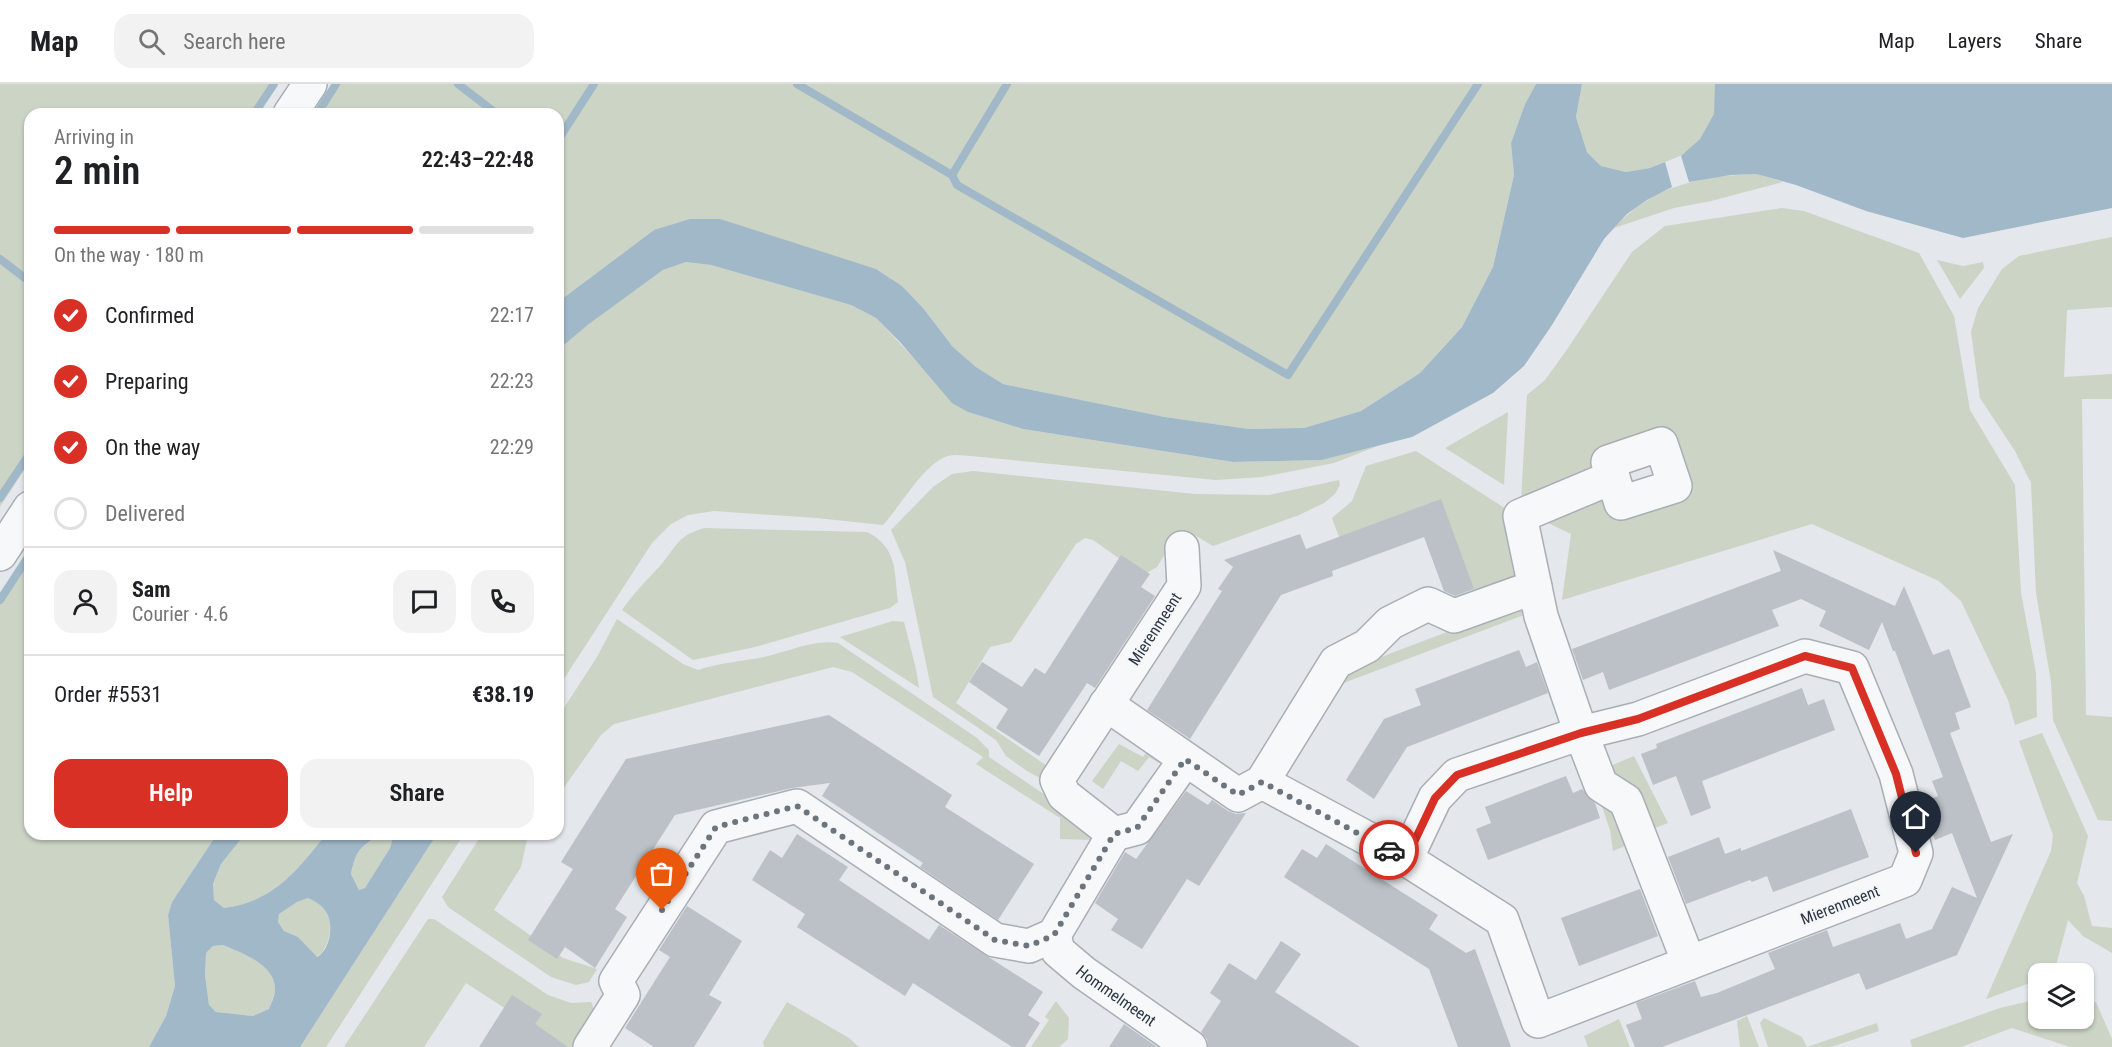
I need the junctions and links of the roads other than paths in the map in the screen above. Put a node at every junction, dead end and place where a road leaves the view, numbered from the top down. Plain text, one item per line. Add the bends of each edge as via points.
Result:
1 (310, 84) edge
2 (294, 108) edge
3 (1613, 477) dead end
4 (24, 517) edge
5 (1182, 548) dead end
6 (0, 554) edge
7 (1535, 587) junction
8 (1106, 704) junction
9 (1581, 733) junction
10 (1185, 759) junction
11 (1262, 782) junction
12 (1114, 834) junction
13 (1406, 859) junction
14 (1054, 935) junction
15 (1689, 963) junction
16 (1543, 1034) edge
17 (590, 1047) edge
18 (1190, 1047) edge

1 - 2 street
3 - 7 street via 1520,516
4 - 6 street
5 - 8 street, Mierenmeent via 1184,586
7 - 9 street
7 - 11 street via 1454,616 1428,604 1390,623 1367,646 1335,662
8 - 10 street
8 - 12 street, Mierenmeent via 1057,780 1064,795
9 - 13 street, Mierenmeent via 1457,775 1435,798
9 - 15 street via 1601,785 1626,801
9 - 15 street, Mierenmeent via 1638,719 1805,656 1852,668 1896,774 1916,853 1905,880
10 - 11 street via 1238,795
10 - 12 street via 1137,828
11 - 13 street, Mierenmeent
12 - 14 street
13 - 16 street, Mierenmeent via 1502,920
14 - 17 street via 1029,946 995,940 797,806 716,827 616,981 623,995
14 - 18 street, Hommelmeent via 1058,951 1084,973
15 - 16 street, Mierenmeent

